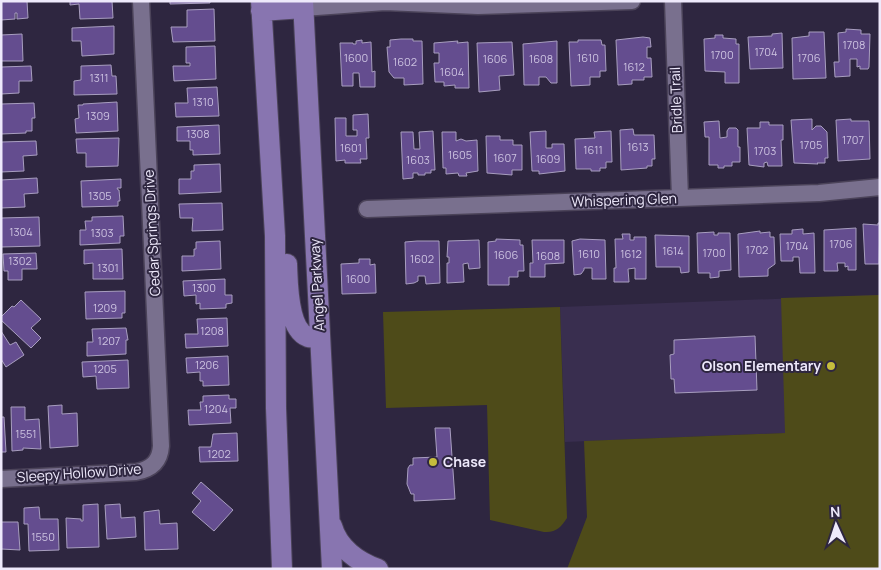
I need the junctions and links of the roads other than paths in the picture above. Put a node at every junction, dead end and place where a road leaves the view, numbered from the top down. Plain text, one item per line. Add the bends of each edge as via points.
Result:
1 (142, 1) edge
2 (632, 1) edge
3 (673, 1) edge
4 (445, 2) edge
5 (303, 4) edge
6 (261, 6) edge
7 (272, 176) junction
8 (880, 187) edge
9 (680, 198) junction
10 (367, 208) dead end
11 (320, 337) junction
12 (154, 464) joint
13 (1, 478) edge
14 (329, 516) junction
15 (282, 569) edge
16 (332, 569) edge
17 (378, 569) edge

1 - 12 street, Cedar Springs Drive via 161,446
2 - 4 street via 478,6
3 - 9 street, Bridle Trail
4 - 5 street
5 - 6 main road
5 - 11 main road, Angel Parkway
6 - 7 main road
7 - 11 main road via 281,212 294,323 309,337
7 - 15 main road
8 - 9 street, Whispering Glen via 819,193
9 - 10 street, Whispering Glen
11 - 14 main road, Angel Parkway
12 - 13 street, Sleepy Hollow Drive via 136,472
14 - 16 main road, Angel Parkway
14 - 17 main road via 342,545 353,557

